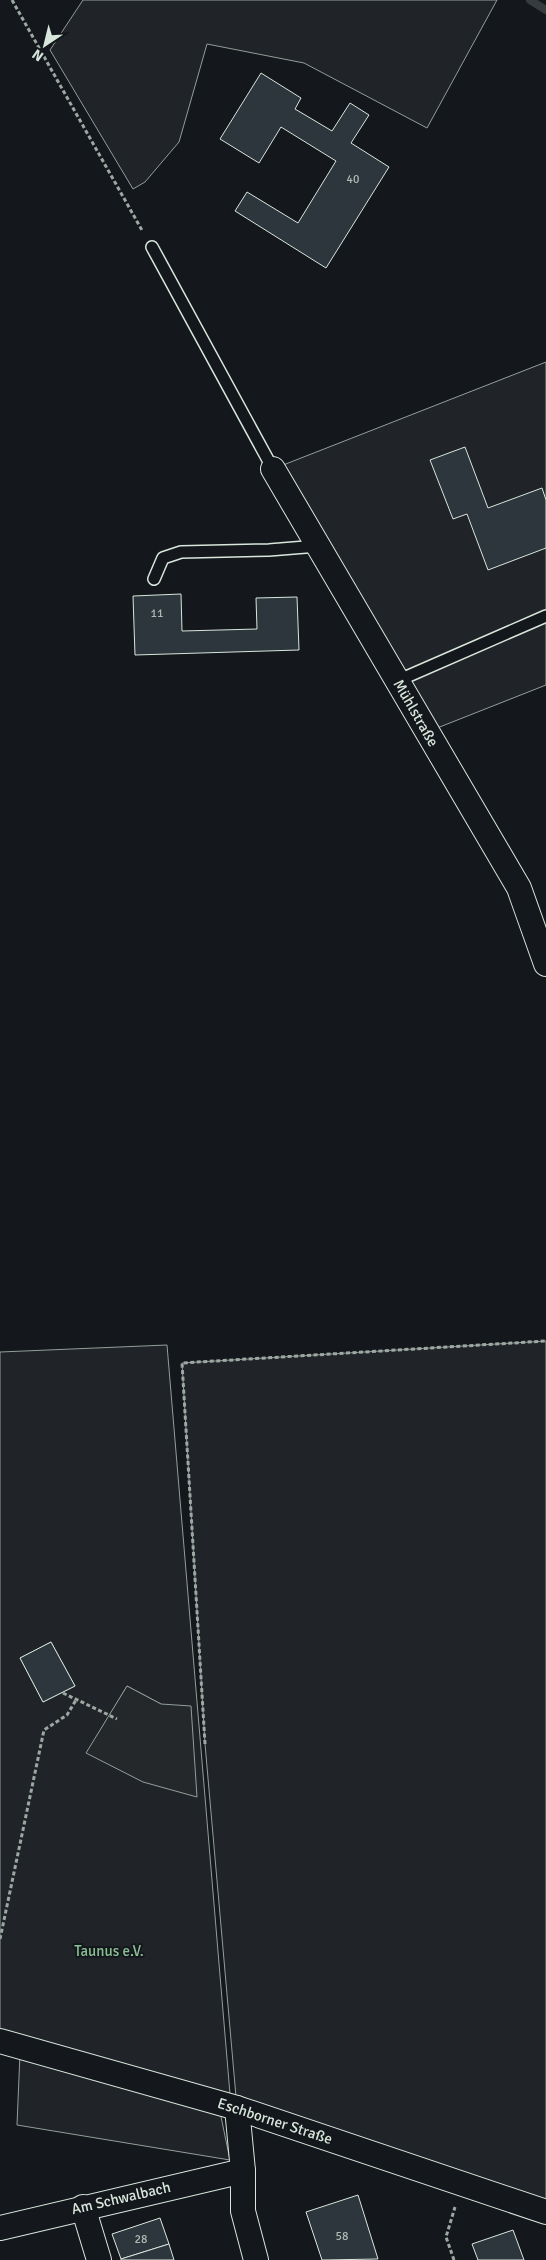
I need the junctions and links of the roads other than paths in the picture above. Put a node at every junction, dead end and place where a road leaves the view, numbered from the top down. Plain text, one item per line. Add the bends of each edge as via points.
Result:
1 (152, 248) road end
2 (273, 469) joint
3 (318, 546) junction
4 (154, 579) dead end
5 (546, 616) edge
6 (397, 681) junction
7 (546, 964) edge
8 (0, 2041) edge
9 (237, 2108) junction
10 (243, 2171) junction
11 (83, 2207) junction
12 (546, 2212) edge
13 (0, 2228) edge
14 (99, 2260) edge
15 (256, 2260) edge

1 - 2 lane
2 - 3 street, Mühlstraße
3 - 4 lane via 181,552 163,558
3 - 6 street, Mühlstraße
5 - 6 lane
6 - 7 street, Mühlstraße via 519,888
8 - 9 street, Eschborner Straße
9 - 10 street
9 - 12 street, Eschborner Straße
10 - 11 street, Am Schwalbach
10 - 15 street via 242,2211
11 - 13 street, Am Schwalbach
11 - 14 street

